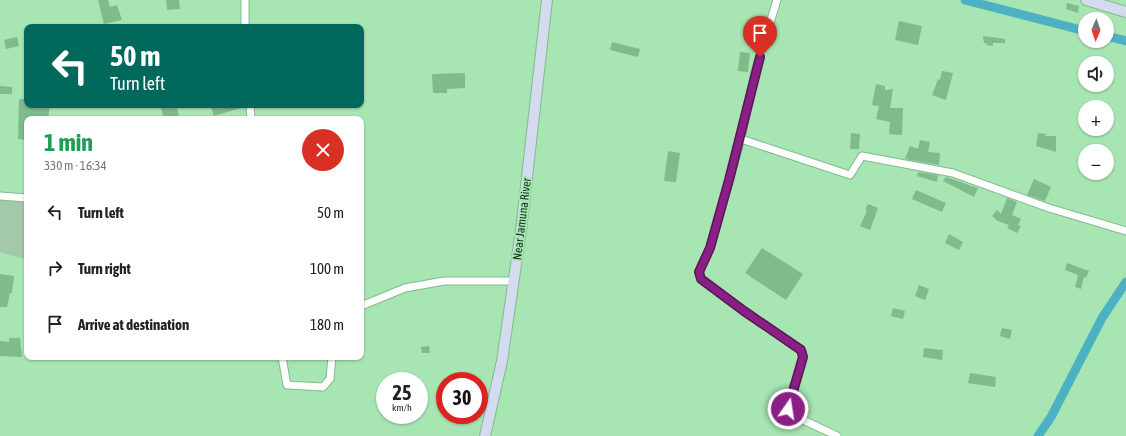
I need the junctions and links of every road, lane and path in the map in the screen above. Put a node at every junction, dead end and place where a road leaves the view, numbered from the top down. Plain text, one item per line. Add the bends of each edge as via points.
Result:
1 (245, 0) edge
2 (547, 0) edge
3 (777, 0) edge
4 (1086, 0) edge
5 (1126, 12) edge
6 (245, 24) edge
7 (741, 139) junction
8 (0, 196) edge
9 (24, 198) edge
10 (1126, 231) edge
11 (514, 281) junction
12 (364, 305) edge
13 (282, 360) edge
14 (332, 360) edge
15 (485, 436) edge
16 (837, 436) edge

1 - 6 street
2 - 11 street, Near Jamuna River
3 - 7 street via 755,72
4 - 5 street
7 - 10 street via 850,175 862,156 953,173 1049,208
7 - 16 street via 710,248 699,275 744,311 801,350 803,357 790,396 789,412
8 - 9 street
11 - 12 street via 444,281 405,288
11 - 15 street, Near Jamuna River via 502,361
13 - 14 street via 286,385 323,387 330,379

